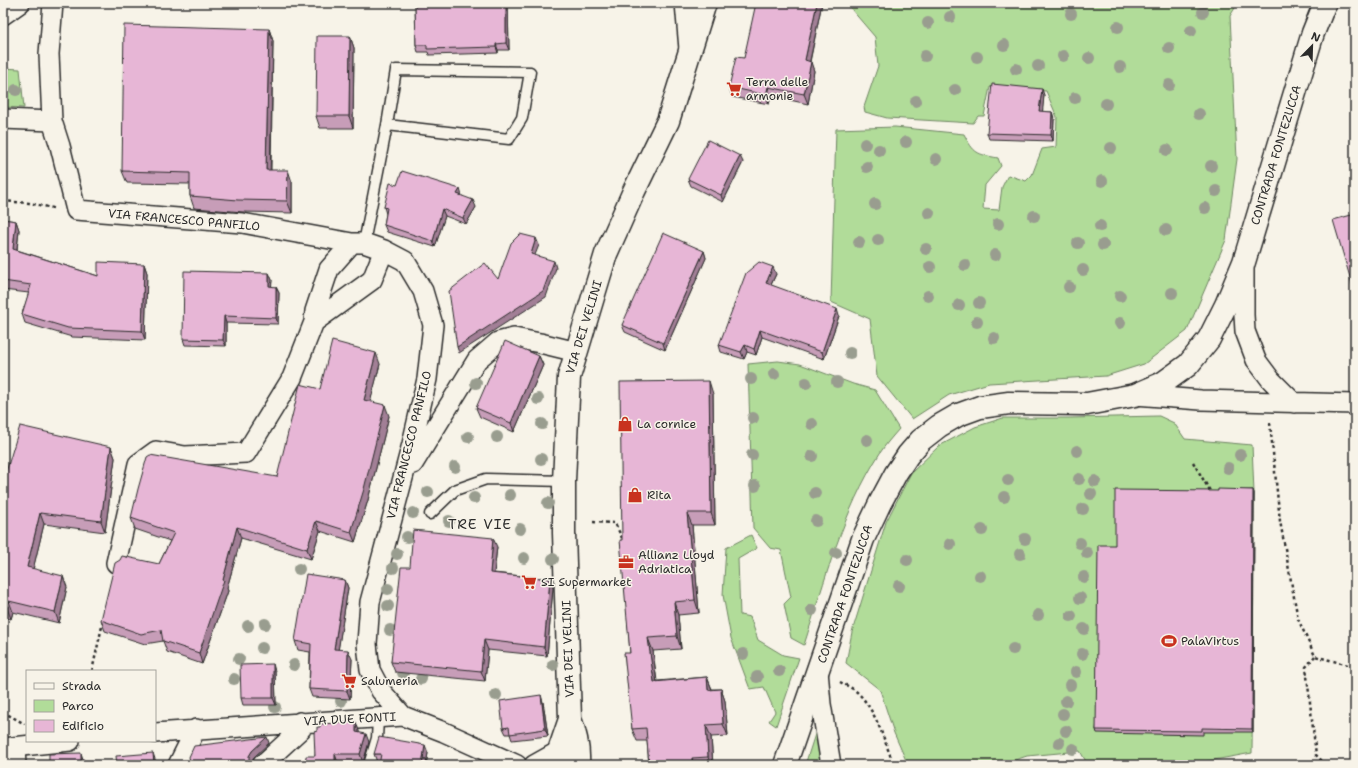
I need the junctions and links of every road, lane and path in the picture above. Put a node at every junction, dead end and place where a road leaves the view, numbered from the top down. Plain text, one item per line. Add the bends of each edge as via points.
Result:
1 (20, 3) edge
2 (53, 3) edge
3 (685, 3) edge
4 (705, 3) edge
5 (1325, 3) edge
6 (3, 15) edge
7 (689, 56) junction
8 (3, 119) edge
9 (52, 121) junction
10 (387, 125) junction
11 (3, 201) edge
12 (76, 210) junction
13 (358, 243) junction
14 (384, 250) junction
15 (1244, 262) junction
16 (314, 322) junction
17 (577, 352) junction
18 (1134, 395) junction
19 (1268, 402) junction
20 (1294, 403) junction
21 (1355, 404) edge
22 (1193, 462) dead end
23 (564, 481) junction
24 (400, 488) junction
25 (1210, 498) edge
26 (430, 514) dead end
27 (593, 522) dead end
28 (622, 538) edge
29 (116, 562) edge
30 (104, 620) edge
31 (1315, 656) junction
32 (1355, 667) edge
33 (92, 670) edge
34 (818, 671) junction
35 (3, 712) edge
36 (403, 716) junction
37 (378, 719) junction
38 (570, 719) junction
39 (300, 722) junction
40 (26, 724) edge
41 (196, 729) junction
42 (156, 733) edge
43 (65, 742) edge
44 (11, 754) edge
45 (557, 758) edge
46 (178, 765) edge
47 (262, 765) edge
48 (369, 765) edge
49 (518, 765) edge
50 (534, 765) edge
51 (578, 765) edge
52 (785, 765) edge
53 (831, 765) edge
54 (894, 765) edge
55 (1326, 765) edge

1 - 6 street
2 - 9 street via 49,54
3 - 7 street
4 - 7 street, VIA DEI VELINI
5 - 15 street, CONTRADA FONTEZUCCA via 1313,33
7 - 17 street, VIA DEI VELINI via 668,121 606,254
8 - 9 street
9 - 12 street
10 - 10 lane via 509,139 522,118 530,72 396,70
10 - 13 lane
11 - 12 path
12 - 13 street, VIA FRANCESCO PANFILO via 242,223
13 - 14 street, VIA FRANCESCO PANFILO
13 - 16 street via 329,269 315,311
14 - 16 street via 372,280
14 - 24 street, VIA FRANCESCO PANFILO via 405,260 423,291 433,325 427,379
15 - 18 street, CONTRADA FONTEZUCCA via 1209,338 1188,365 1163,383
15 - 20 street, CONTRADA FONTEZUCCA via 1245,331 1256,360 1270,380
16 - 29 street via 292,378 246,453 185,456 156,451 138,464
17 - 23 street, VIA DEI VELINI via 569,377
17 - 24 street via 514,338 498,342 477,360
18 - 19 street, CONTRADA FONTEZUCCA
18 - 34 street, CONTRADA FONTEZUCCA via 1086,404 1009,402 980,407 958,415 921,440 896,472 863,539
19 - 20 street, CONTRADA FONTEZUCCA
19 - 31 path via 1280,521 1298,619
20 - 21 street, CONTRADA FONTEZUCCA
22 - 25 path via 1210,491
23 - 26 lane via 486,479 455,490
23 - 38 street, VIA DEI VELINI
24 - 36 street, VIA FRANCESCO PANFILO via 370,602 367,644 370,670 381,691
27 - 28 path via 615,523
30 - 33 path
31 - 32 path
31 - 55 path via 1306,667 1316,755
34 - 52 street, CONTRADA FONTEZUCCA
34 - 53 street
34 - 54 path via 858,692 878,725
35 - 40 path
36 - 37 street, VIA DUE FONTI
36 - 49 street, VIA DUE FONTI
37 - 39 street, VIA DUE FONTI
37 - 48 lane via 377,738
38 - 45 street, VIA DEI VELINI
38 - 51 street, VIA DEI VELINI via 576,735
39 - 41 street, VIA DUE FONTI
39 - 47 street, VIA DUE FONTI via 301,729
41 - 42 street, VIA DUE FONTI
41 - 46 street
43 - 44 street
45 - 50 street

